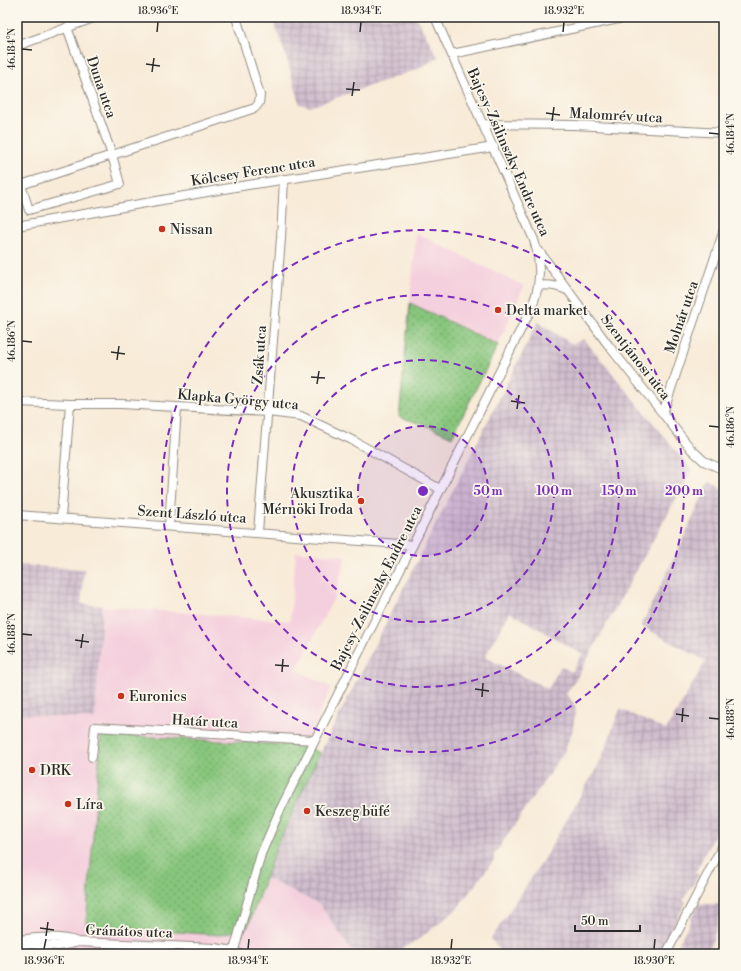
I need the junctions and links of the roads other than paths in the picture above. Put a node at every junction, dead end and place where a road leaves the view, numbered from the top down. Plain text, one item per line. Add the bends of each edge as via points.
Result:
1 (96, 17) edge
2 (236, 17) edge
3 (435, 17) edge
4 (628, 17) edge
5 (67, 27) junction
6 (17, 46) edge
7 (452, 54) junction
8 (483, 124) junction
9 (724, 133) edge
10 (494, 147) junction
11 (112, 155) junction
12 (284, 179) junction
13 (17, 226) edge
14 (724, 230) edge
15 (537, 249) junction
16 (538, 286) junction
17 (568, 290) junction
18 (17, 402) edge
19 (70, 404) junction
20 (177, 407) junction
21 (268, 412) junction
22 (662, 413) junction
23 (724, 470) edge
24 (440, 489) junction
25 (17, 515) edge
26 (61, 518) junction
27 (169, 526) junction
28 (258, 532) junction
29 (414, 544) junction
30 (314, 740) junction
31 (92, 757) dead end
32 (724, 843) edge
33 (17, 940) edge
34 (78, 942) junction
35 (17, 944) edge
36 (236, 953) edge
37 (666, 954) edge

1 - 5 street
2 - 11 street via 260,95 255,108
3 - 7 street, Bajcsy-Zsilinszky Endre utca
4 - 7 street
5 - 6 street
5 - 11 street, Duna utca
7 - 8 street, Bajcsy-Zsilinszky Endre utca
8 - 9 street, Malomrév utca via 574,125
8 - 10 street, Bajcsy-Zsilinszky Endre utca
10 - 12 street, Kölcsey Ferenc utca
10 - 15 street, Bajcsy-Zsilinszky Endre utca
11 - 11 street via 21,185 29,210 120,184
12 - 13 street, Kölcsey Ferenc utca
12 - 21 street, Zsák utca
14 - 22 street, Molnár utca
15 - 16 street, Bajcsy-Zsilinszky Endre utca via 540,276
15 - 17 street, Szentjánosi utca
16 - 17 street via 547,284
16 - 24 street, Bajcsy-Zsilinszky Endre utca via 533,304
17 - 22 street, Szentjánosi utca
18 - 19 street, Klapka György utca
19 - 20 street, Klapka György utca
19 - 26 street
20 - 21 street, Klapka György utca
20 - 27 street
21 - 24 street, Klapka György utca via 301,416 352,440
21 - 28 street, Zsák utca
22 - 23 street, Szentjánosi utca via 704,461
24 - 29 street, Bajcsy-Zsilinszky Endre utca
25 - 26 street, Szent László utca
26 - 27 street, Szent László utca
27 - 28 street, Szent László utca
28 - 29 street, Szent László utca
29 - 30 street, Bajcsy-Zsilinszky Endre utca
30 - 31 street, Határ utca via 95,727
30 - 36 street, Bajcsy-Zsilinszky Endre utca via 261,854
32 - 37 street
33 - 34 street, Gránátos utca via 58,938
34 - 35 street via 58,946
34 - 36 street, Gránátos utca via 194,946 220,948

